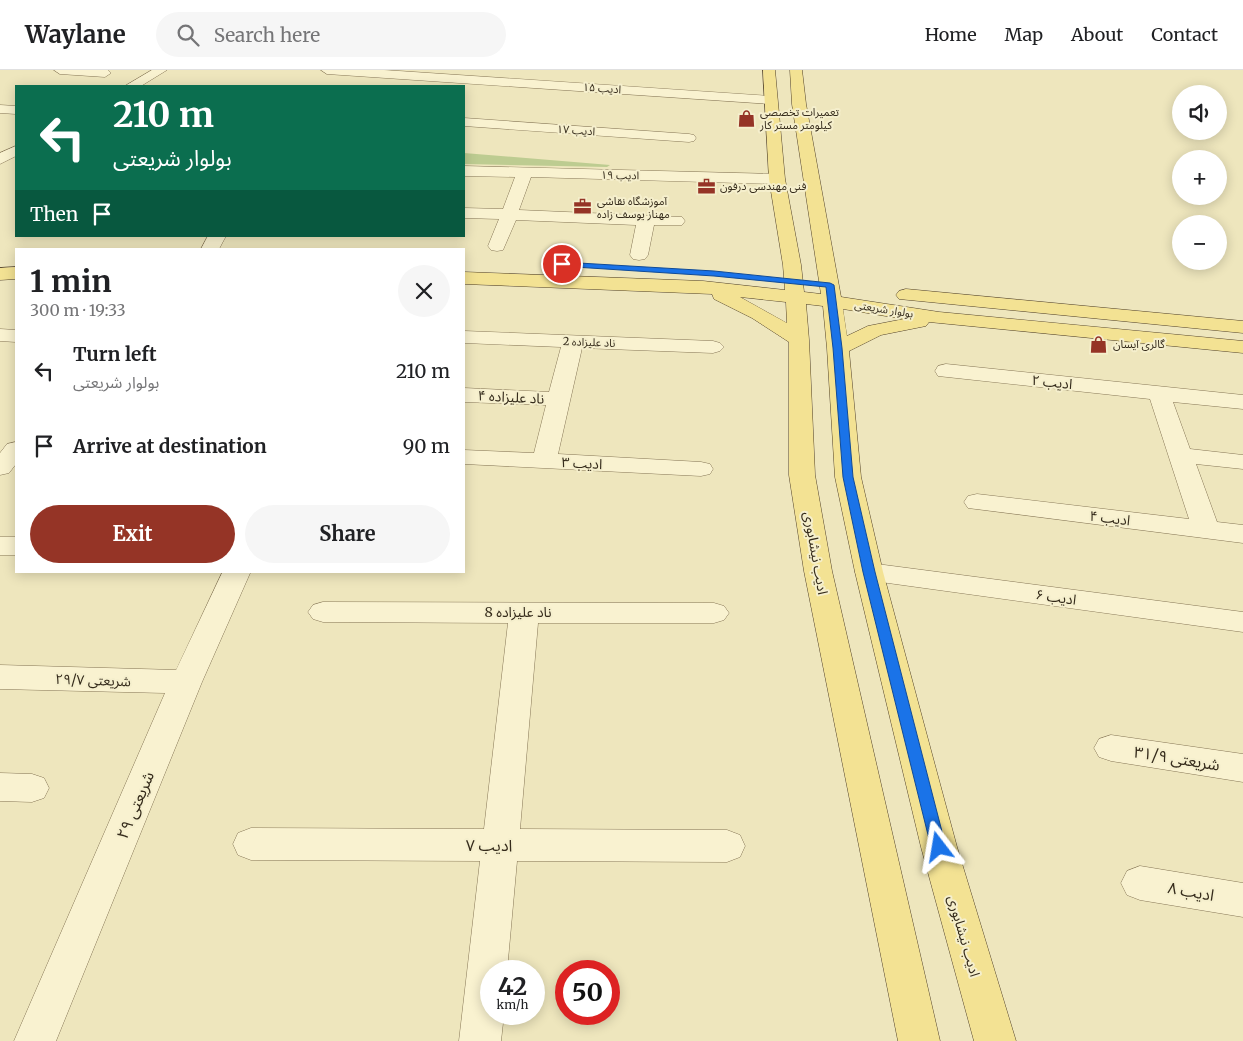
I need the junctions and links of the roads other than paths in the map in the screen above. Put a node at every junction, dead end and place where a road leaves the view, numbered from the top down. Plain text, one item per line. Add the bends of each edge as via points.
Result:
1 (60, 70) edge
2 (161, 70) edge
3 (327, 70) edge
4 (769, 70) edge
5 (796, 70) edge
6 (105, 73) dead end
7 (434, 78) edge
8 (134, 85) edge
9 (770, 100) junction
10 (0, 108) edge
11 (15, 110) edge
12 (465, 122) edge
13 (689, 138) dead end
14 (15, 151) edge
15 (0, 160) edge
16 (15, 161) edge
17 (465, 172) edge
18 (525, 173) junction
19 (777, 179) junction
20 (465, 213) edge
21 (510, 215) junction
22 (646, 220) junction
23 (676, 221) dead end
24 (493, 253) joint
25 (639, 254) dead end
26 (15, 256) edge
27 (0, 257) edge
28 (509, 261) dead end
29 (538, 263) dead end
30 (15, 273) edge
31 (0, 274) edge
32 (465, 278) edge
33 (704, 287) junction
34 (793, 288) junction
35 (830, 293) junction
36 (939, 318) junction
37 (1243, 327) edge
38 (0, 335) edge
39 (15, 336) edge
40 (465, 337) edge
41 (799, 340) junction
42 (573, 341) junction
43 (713, 347) dead end
44 (1243, 347) edge
45 (838, 348) junction
46 (946, 371) dead end
47 (1159, 393) junction
48 (465, 395) edge
49 (559, 399) junction
50 (1243, 402) edge
51 (15, 437) edge
52 (0, 438) edge
53 (15, 450) edge
54 (1180, 455) junction
55 (465, 457) edge
56 (544, 461) junction
57 (1243, 462) edge
58 (0, 468) edge
59 (701, 469) dead end
60 (977, 502) dead end
61 (1206, 529) junction
62 (1243, 534) edge
63 (0, 546) edge
64 (15, 546) edge
65 (869, 572) junction
66 (236, 573) edge
67 (322, 612) dead end
68 (524, 612) junction
69 (714, 613) dead end
70 (1243, 622) edge
71 (0, 677) edge
72 (186, 682) junction
73 (1110, 748) dead end
74 (1243, 768) edge
75 (251, 844) dead end
76 (500, 845) junction
77 (727, 846) dead end
78 (1140, 882) dead end
79 (1243, 900) edge
80 (35, 1041) edge
81 (480, 1041) edge
82 (919, 1041) edge
83 (995, 1041) edge

1 - 6 street
2 - 8 street
3 - 7 street, ادیب ۱۵
4 - 9 main road, ادیب نیشابوری
5 - 35 main road, ادیب نیشابوری
7 - 9 street, ادیب ۱۵
9 - 19 main road, ادیب نیشابوری
10 - 11 street
12 - 13 street, ادیب ۱۷
14 - 15 street
15 - 16 street
17 - 18 street, ادیب ۱۹
18 - 19 street, ادیب ۱۹
18 - 21 street
19 - 34 main road, ادیب نیشابوری
20 - 21 street
21 - 22 street
21 - 24 street
22 - 23 street
22 - 25 street
24 - 28 main road
26 - 27 main road
29 - 34 main road, بولوار شریعتی via 714,273
30 - 31 main road
32 - 33 main road, بولوار شریعتی
33 - 34 main road, بولوار شریعتی
33 - 41 main road via 760,314
34 - 35 main road, بولوار شریعتی
34 - 41 main road, ادیب نیشابوری
35 - 36 main road, بولوار شریعتی
35 - 37 main road, بولوار شریعتی via 881,293
35 - 45 main road, ادیب نیشابوری
36 - 44 main road, بولوار شریعتی
36 - 45 main road via 875,330
38 - 39 street
40 - 42 street, ناد علیزاده 2
41 - 82 main road, ادیب نیشابوری via 802,475 818,571
42 - 43 street, ناد علیزاده 2
42 - 49 street
45 - 65 main road, ادیب نیشابوری via 848,477
46 - 47 street, ادیب ۲
47 - 50 street, ادیب ۲
47 - 54 street
48 - 49 street, ناد علیزاده ۴
49 - 56 street
51 - 52 street
53 - 58 street
54 - 57 street
54 - 61 street
55 - 56 street, ادیب ۳
56 - 59 street, ادیب ۳
60 - 61 street, ادیب ۴
61 - 62 street, ادیب ۴
63 - 64 street
65 - 70 street, ادیب ۶
65 - 83 main road, ادیب نیشابوری via 939,847
66 - 72 street, شریعتی ۲۹
67 - 68 street, ناد علیزاده 8
68 - 69 street, ناد علیزاده 8
68 - 76 street
71 - 72 street, شریعتی ۲۹/۷
72 - 80 street, شریعتی ۲۹
73 - 74 street, شریعتی ۳۱/۹
75 - 76 street, ادیب ۷
76 - 77 street, ادیب ۷
76 - 81 street
78 - 79 street, ادیب ۸

